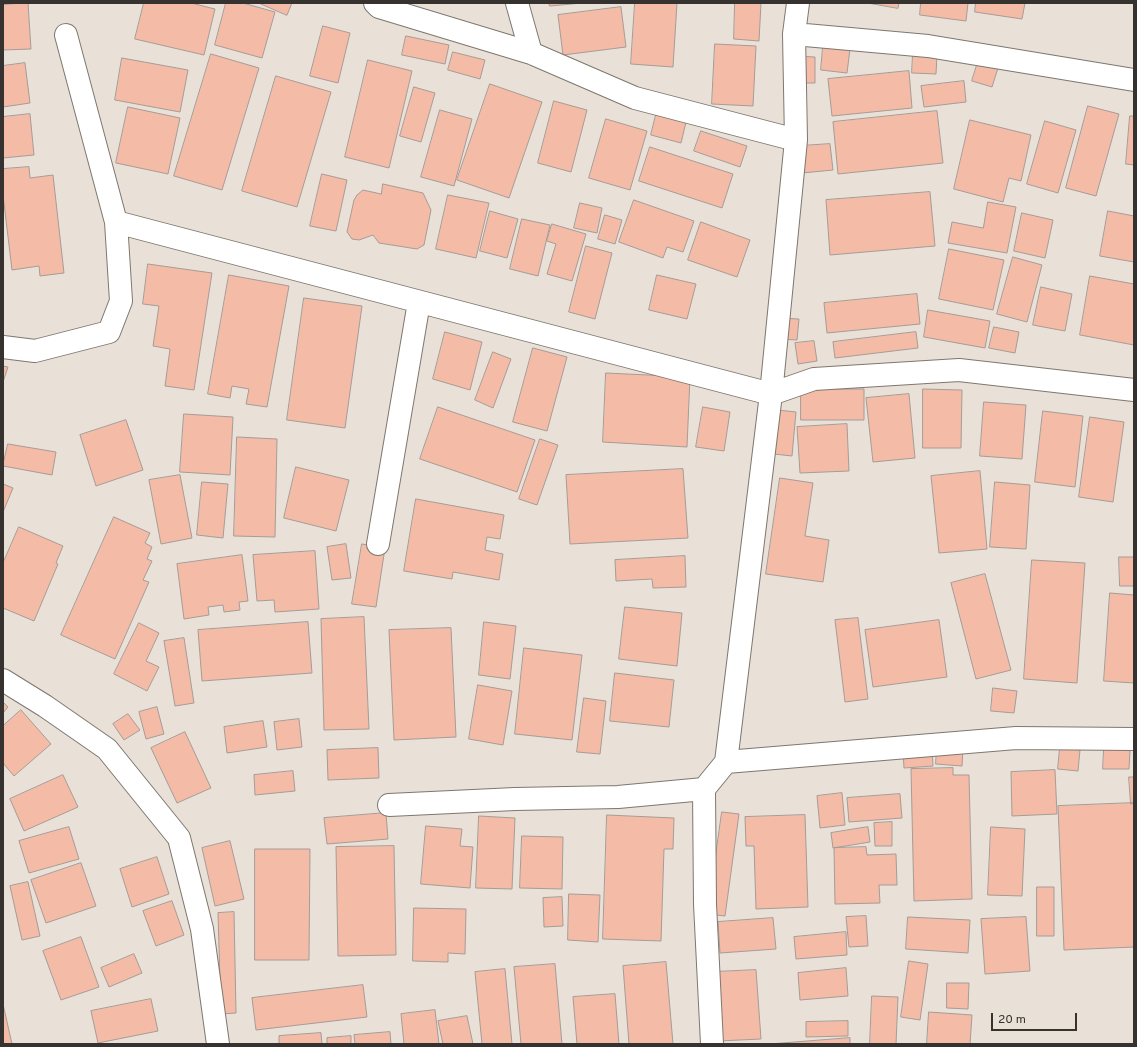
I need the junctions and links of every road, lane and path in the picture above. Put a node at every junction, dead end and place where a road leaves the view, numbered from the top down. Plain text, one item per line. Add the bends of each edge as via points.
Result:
1 (375, 3) edge
2 (517, 3) edge
3 (798, 3) edge
4 (794, 34) junction
5 (66, 35) dead end
6 (531, 53) junction
7 (1134, 80) edge
8 (796, 140) junction
9 (116, 222) junction
10 (419, 302) junction
11 (3, 347) edge
12 (1134, 390) edge
13 (771, 394) junction
14 (378, 544) dead end
15 (3, 680) edge
16 (1134, 739) edge
17 (726, 762) junction
18 (704, 789) junction
19 (389, 805) dead end
20 (218, 1044) edge
21 (712, 1044) edge

1 - 6 street via 379,7
2 - 6 street
3 - 4 street
4 - 7 street via 928,46
4 - 8 street
5 - 9 street
6 - 8 street via 635,98
8 - 13 street
9 - 10 street
9 - 11 street via 121,300 109,332 35,351
10 - 13 street
10 - 14 street
12 - 13 street via 959,370 814,379
13 - 17 street
15 - 20 street via 107,750 179,838 202,929
16 - 17 street via 1016,738
17 - 18 street
18 - 19 street via 618,797
18 - 21 street via 705,912

